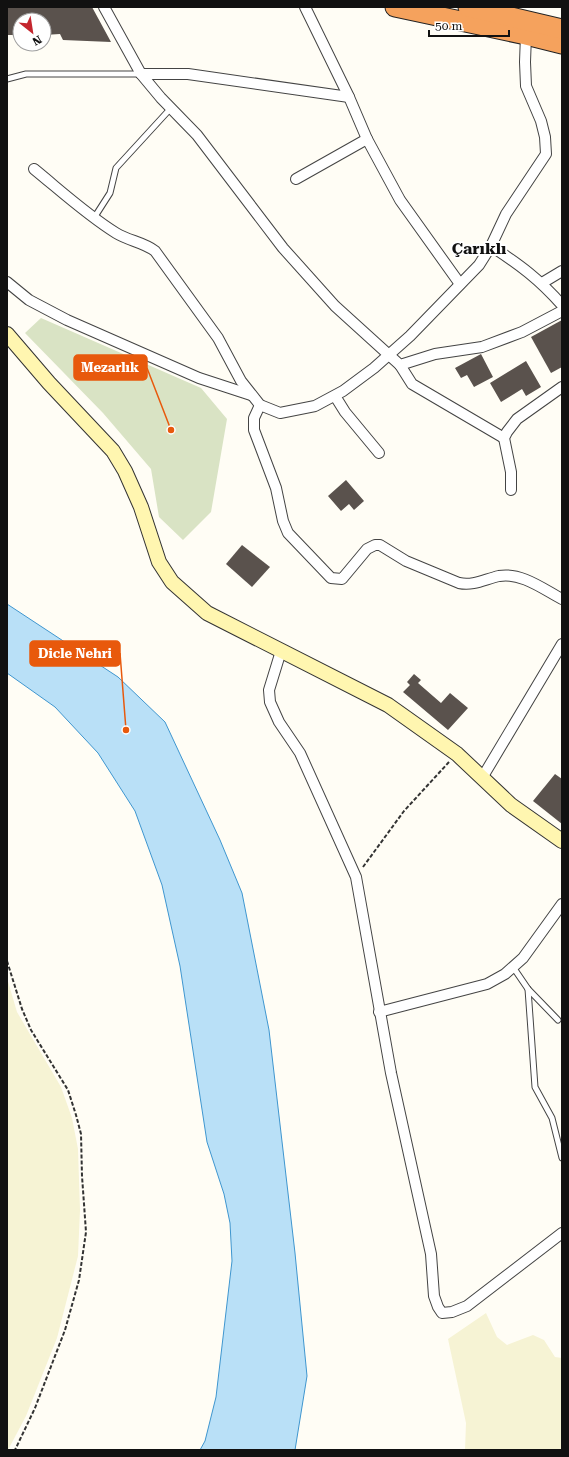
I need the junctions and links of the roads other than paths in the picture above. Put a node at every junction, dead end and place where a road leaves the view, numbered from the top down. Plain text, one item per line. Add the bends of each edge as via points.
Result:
1 (104, 7) edge
2 (305, 7) edge
3 (395, 7) edge
4 (468, 7) edge
5 (515, 12) edge
6 (562, 29) edge
7 (526, 35) junction
8 (562, 44) edge
9 (140, 74) junction
10 (7, 79) edge
11 (349, 97) junction
12 (170, 108) junction
13 (367, 139) junction
14 (34, 169) dead end
15 (296, 179) dead end
16 (94, 218) junction
17 (491, 246) junction
18 (562, 271) edge
19 (7, 282) edge
20 (542, 283) junction
21 (460, 284) junction
22 (562, 306) edge
23 (562, 311) edge
24 (7, 334) edge
25 (389, 355) junction
26 (400, 365) junction
27 (562, 387) edge
28 (252, 395) junction
29 (335, 396) junction
30 (260, 405) junction
31 (504, 438) junction
32 (379, 454) dead end
33 (511, 490) dead end
34 (562, 599) edge
35 (562, 644) edge
36 (281, 650) junction
37 (482, 778) junction
38 (562, 841) edge
39 (562, 904) edge
40 (513, 967) junction
41 (528, 989) junction
42 (379, 1012) junction
43 (558, 1020) dead end
44 (562, 1158) edge
45 (562, 1233) edge

1 - 9 street
2 - 11 street
3 - 7 highway
4 - 5 highway
5 - 6 highway
7 - 8 highway
7 - 17 street via 526,86 541,121 546,154 506,214
9 - 10 lane via 26,74
9 - 11 street via 188,74
9 - 12 street
11 - 13 street
12 - 16 lane via 116,168 110,193
12 - 25 street via 197,135 288,254 335,306
13 - 15 street
13 - 21 street via 400,200
14 - 16 street
16 - 28 street via 124,238 146,244 155,251 218,338 241,382
17 - 20 street via 517,262
17 - 21 street via 479,265
18 - 20 street
19 - 28 street via 29,300 67,320 199,378
20 - 22 street
21 - 25 street
23 - 26 street via 522,332 482,347 435,354
24 - 36 street via 113,452 125,471 160,562 172,582 207,613
25 - 26 street
25 - 29 street
26 - 31 street via 412,384
27 - 31 street via 517,419
28 - 30 street
29 - 30 street via 315,406 280,413
29 - 32 street
30 - 34 street via 254,418 254,430 276,488 283,521 288,532 331,578 342,579 368,549 380,545 406,561 459,584 468,585 498,576 512,575
31 - 33 street via 511,472
35 - 37 street
36 - 37 street via 388,705 457,754
36 - 42 street via 269,690 270,702 279,722 300,753 356,878
37 - 38 street via 510,805
39 - 40 street via 523,958
40 - 41 lane
40 - 42 street via 487,984
41 - 43 lane
41 - 44 lane via 535,1087 552,1118
42 - 45 street via 431,1254 434,1296 442,1313 467,1306

